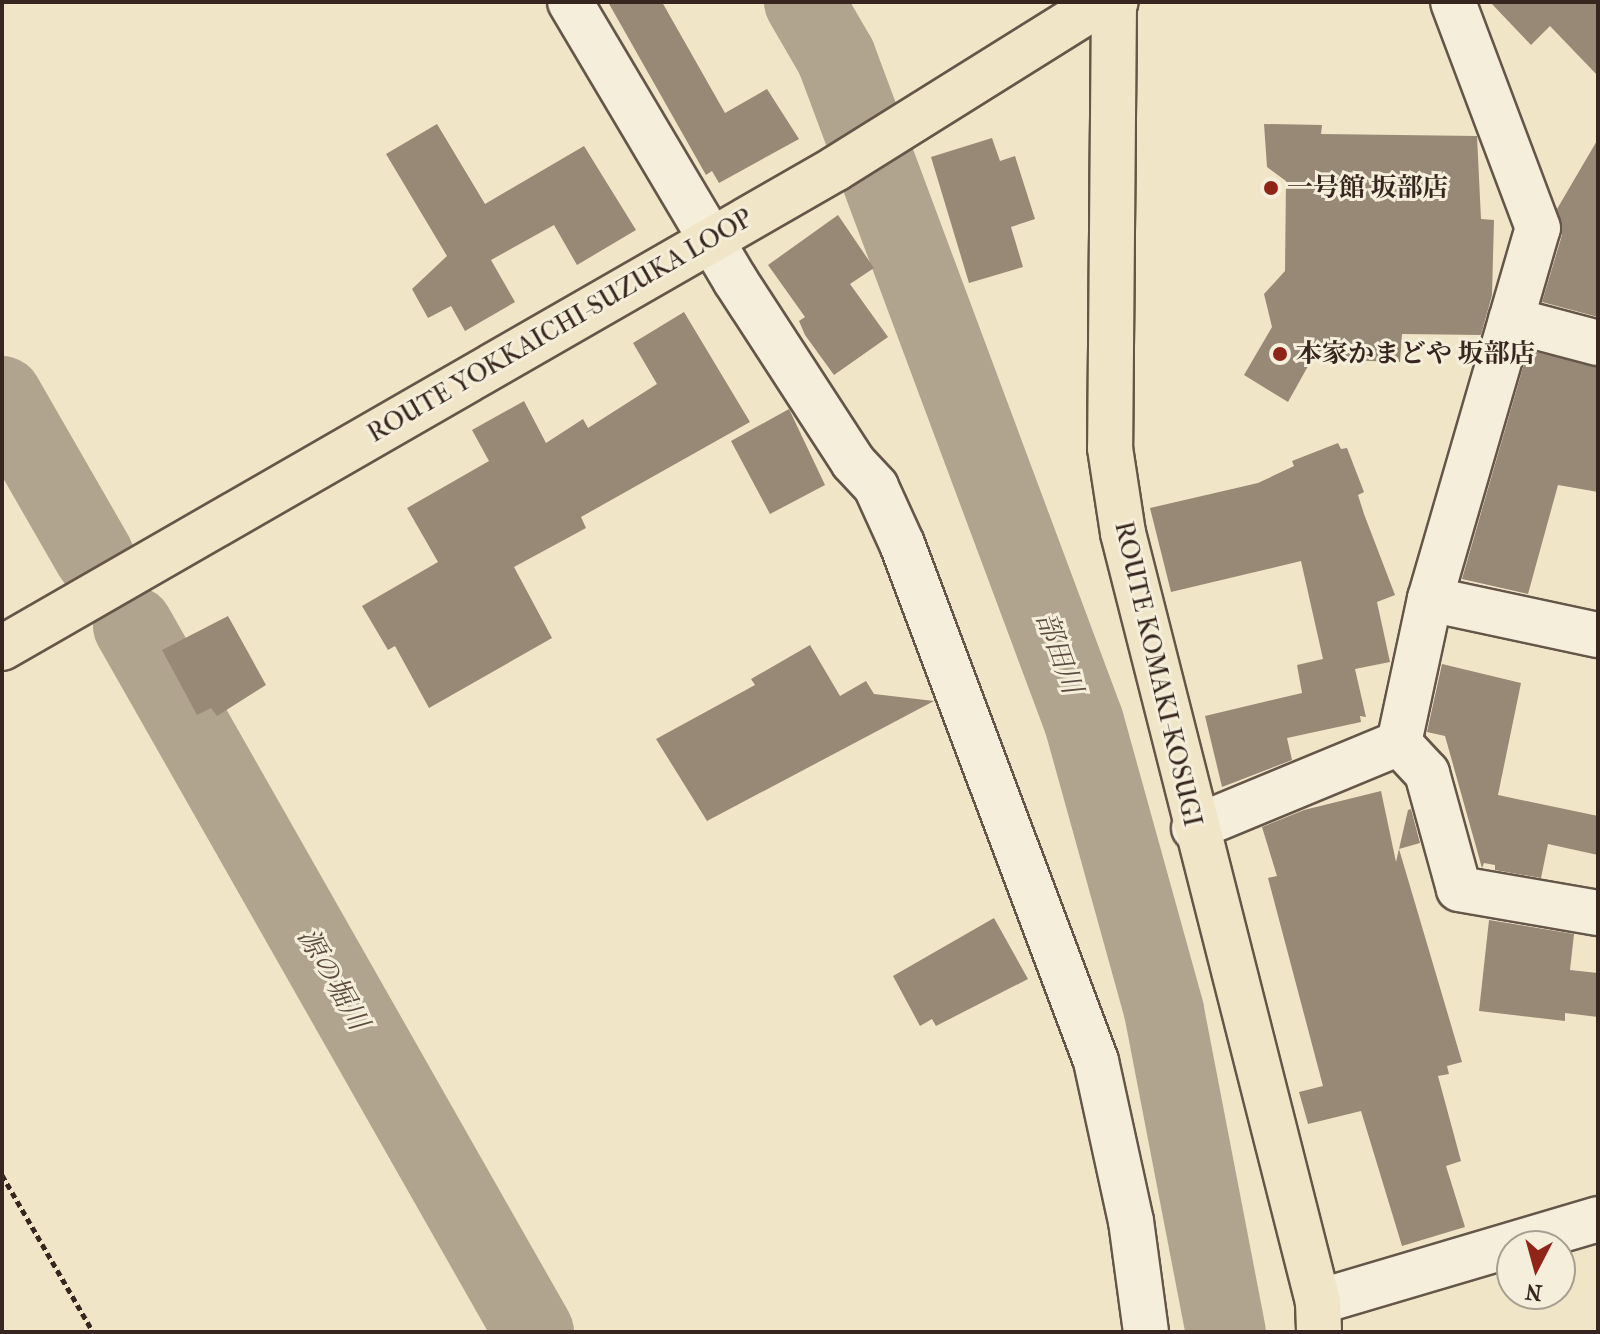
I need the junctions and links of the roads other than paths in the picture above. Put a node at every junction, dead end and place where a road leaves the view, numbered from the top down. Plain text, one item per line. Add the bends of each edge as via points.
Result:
1 (570, 2) edge
2 (1115, 2) edge
3 (1453, 2) edge
4 (710, 239) junction
5 (1511, 320) junction
6 (1598, 343) edge
7 (1430, 599) junction
8 (1598, 635) edge
9 (2, 648) edge
10 (1399, 743) junction
11 (1194, 828) junction
12 (1598, 913) edge
13 (1598, 1219) edge
14 (1318, 1317) edge
15 (1146, 1332) edge

1 - 4 street
2 - 4 main road, ROUTE YOKKAICHI-SUZUKA LOOP via 1088,11 835,169
2 - 11 main road, ROUTE KOMAKI-KOSUGI via 1110,448 1123,533
3 - 5 street via 1538,228
4 - 9 main road, ROUTE YOKKAICHI-SUZUKA LOOP
4 - 15 street via 853,462 876,487 902,544 1096,1061 1131,1221
5 - 6 street
5 - 7 street
7 - 8 street
7 - 10 street
10 - 11 street
10 - 12 street via 1427,773 1459,889
11 - 14 main road, ROUTE KOMAKI-KOSUGI
13 - 14 street

